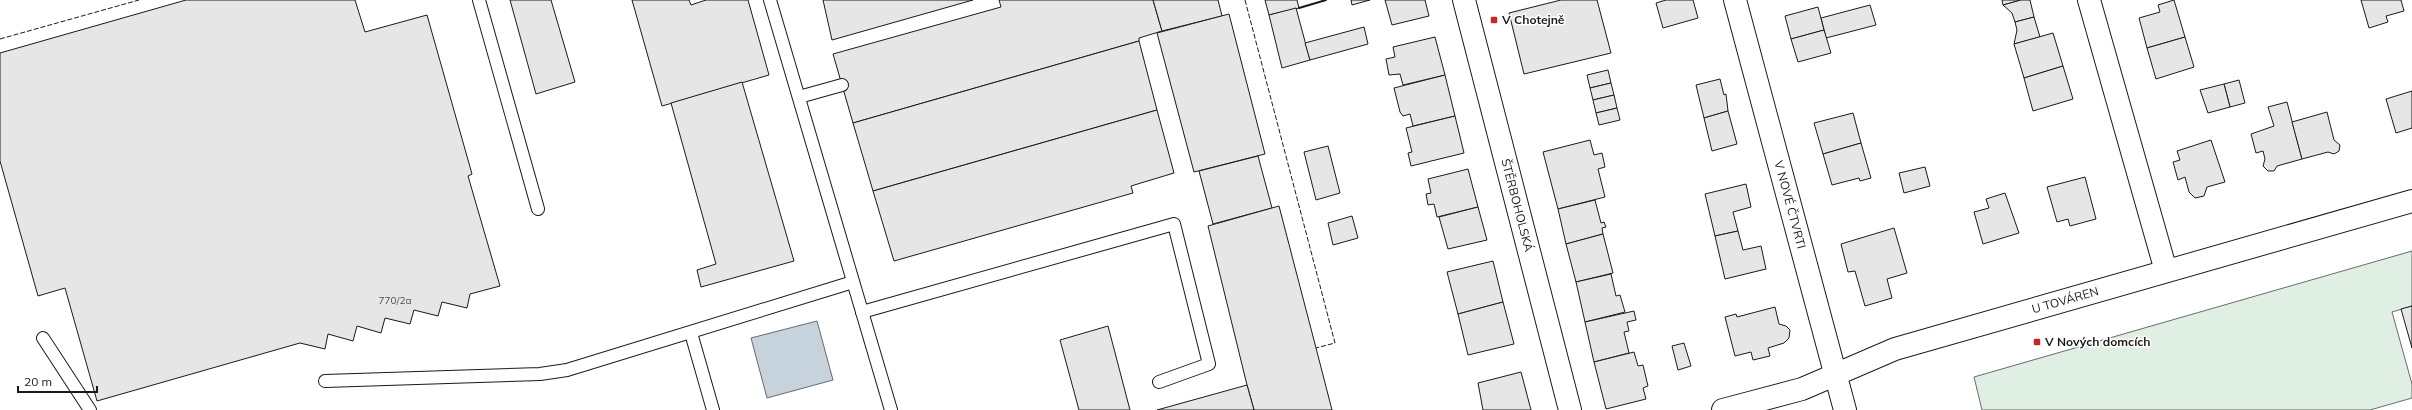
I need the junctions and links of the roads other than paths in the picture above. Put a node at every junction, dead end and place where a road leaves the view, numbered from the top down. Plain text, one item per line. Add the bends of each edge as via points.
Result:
1 (480, 0) edge
2 (770, 0) edge
3 (1464, 0) edge
4 (1735, 0) edge
5 (2089, 0) edge
6 (842, 85) dead end
7 (799, 97) junction
8 (2412, 201) edge
9 (538, 209) dead end
10 (2166, 272) junction
11 (853, 282) junction
12 (862, 312) junction
13 (691, 334) junction
14 (43, 338) dead end
15 (1836, 376) junction
16 (324, 381) dead end
17 (1159, 382) dead end
18 (90, 410) edge
19 (713, 410) edge
20 (891, 410) edge
21 (1570, 410) edge
22 (1723, 410) edge
23 (1845, 410) edge

1 - 9 lane
2 - 7 lane
3 - 21 street, ŠTĚRBOHOLSKÁ
4 - 15 street, V NOVÉ ČTVRTI
5 - 10 street
6 - 7 lane
7 - 11 lane
8 - 10 street, U TOVÁREN
10 - 15 street, U TOVÁREN via 1894,349
11 - 12 lane
11 - 13 lane
12 - 17 lane via 1174,224 1209,364
12 - 20 lane
13 - 16 lane via 567,370 540,374
13 - 19 lane
14 - 18 lane
15 - 22 street, U TOVÁREN via 1802,389
15 - 23 street, V NOVÉ ČTVRTI

